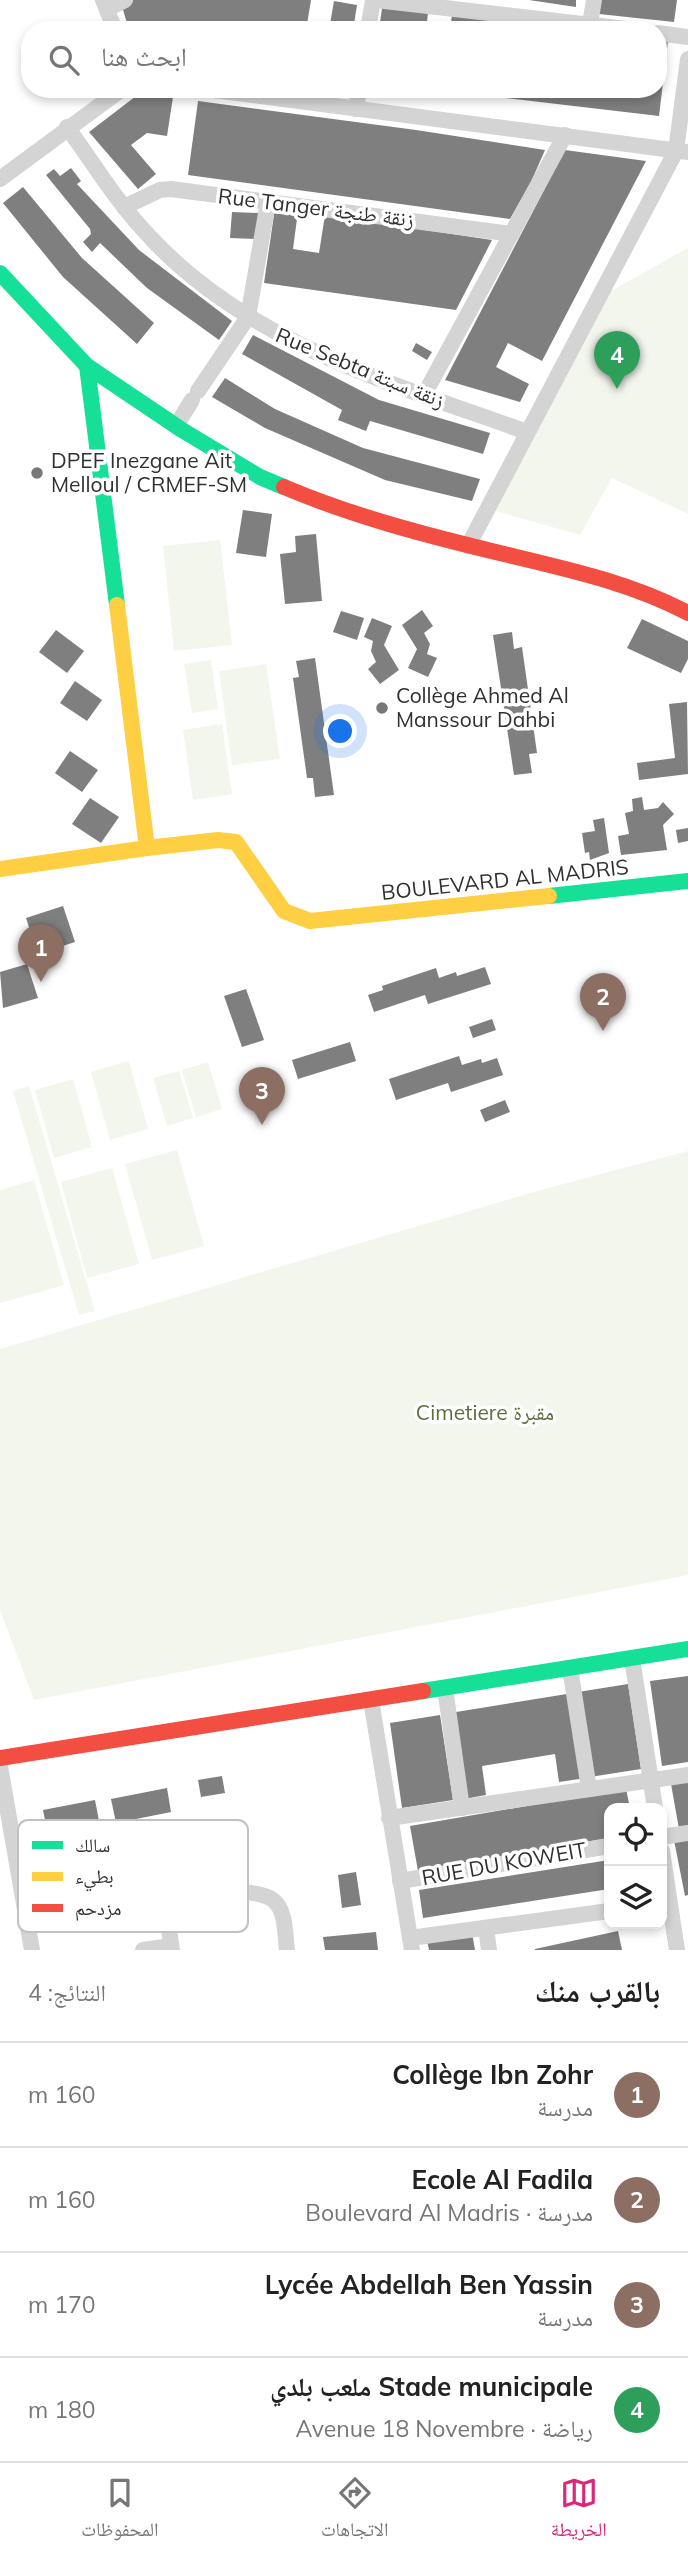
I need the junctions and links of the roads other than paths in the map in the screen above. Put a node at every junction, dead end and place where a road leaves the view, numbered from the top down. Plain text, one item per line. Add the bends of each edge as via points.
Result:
1 (125, 0) edge
2 (374, 0) edge
3 (594, 0) edge
4 (105, 5) edge
5 (370, 21) edge
6 (571, 21) edge
7 (590, 21) edge
8 (667, 34) edge
9 (688, 37) edge
10 (688, 59) edge
11 (109, 98) edge
12 (274, 98) edge
13 (358, 98) edge
14 (356, 109) junction
15 (67, 127) junction
16 (565, 135) junction
17 (682, 152) edge
18 (0, 179) edge
19 (268, 202) junction
20 (124, 207) junction
21 (512, 234) junction
22 (0, 273) edge
23 (248, 317) junction
24 (87, 366) junction
25 (424, 395) junction
26 (176, 426) junction
27 (527, 432) junction
28 (468, 546) junction
29 (688, 613) edge
30 (148, 848) junction
31 (0, 869) edge
32 (688, 881) edge
33 (688, 1649) edge
34 (632, 1658) junction
35 (570, 1668) junction
36 (445, 1688) junction
37 (371, 1700) junction
38 (0, 1758) edge
39 (0, 1766) edge
40 (688, 1774) edge
41 (651, 1781) junction
42 (589, 1789) junction
43 (654, 1803) edge
44 (462, 1808) junction
45 (389, 1818) junction
46 (688, 1833) edge
47 (667, 1837) edge
48 (604, 1847) edge
49 (665, 1866) edge
50 (18, 1872) edge
51 (400, 1881) junction
52 (248, 1892) edge
53 (673, 1910) edge
54 (604, 1912) edge
55 (486, 1928) junction
56 (29, 1932) edge
57 (411, 1944) edge
58 (171, 1948) edge
59 (32, 1950) edge
60 (143, 1950) edge
61 (287, 1950) edge
62 (489, 1950) edge
63 (677, 1950) edge

1 - 4 street
2 - 5 street
2 - 6 street
3 - 7 street
8 - 9 street
10 - 17 street
11 - 15 street
12 - 14 street
13 - 14 street
14 - 16 street
15 - 18 street
15 - 20 street, Rue Sebta زنقة سبتة
16 - 17 street
16 - 21 street
17 - 27 street
19 - 20 street, Rue Tanger زنقة طنجة via 165,189
19 - 21 street, Rue Tanger زنقة طنجة
19 - 23 street
20 - 23 street, Rue Sebta زنقة سبتة via 161,248
21 - 25 street
22 - 24 street
23 - 25 street, Rue Sebta زنقة سبتة via 290,342
23 - 26 street
24 - 26 street
24 - 30 street
25 - 27 street, Rue Sebta زنقة سبتة
26 - 28 street via 260,477 338,510
27 - 28 street
28 - 29 street via 586,575 658,597
30 - 31 street
30 - 32 street, BOULEVARD AL MADRIS via 236,842 284,911 300,920
33 - 34 street
34 - 35 street
34 - 41 street
35 - 36 street
35 - 42 street
36 - 37 street
36 - 44 street
37 - 38 street
37 - 45 street
39 - 50 street
40 - 41 street
41 - 42 street
41 - 43 street
42 - 44 street
44 - 45 street
45 - 51 street
46 - 47 street
48 - 51 street, RUE DU KOWEIT
49 - 53 street
51 - 57 street
52 - 61 street via 272,1899 281,1909
53 - 63 street
54 - 55 street
55 - 57 street
55 - 62 street
56 - 59 street
58 - 60 street

